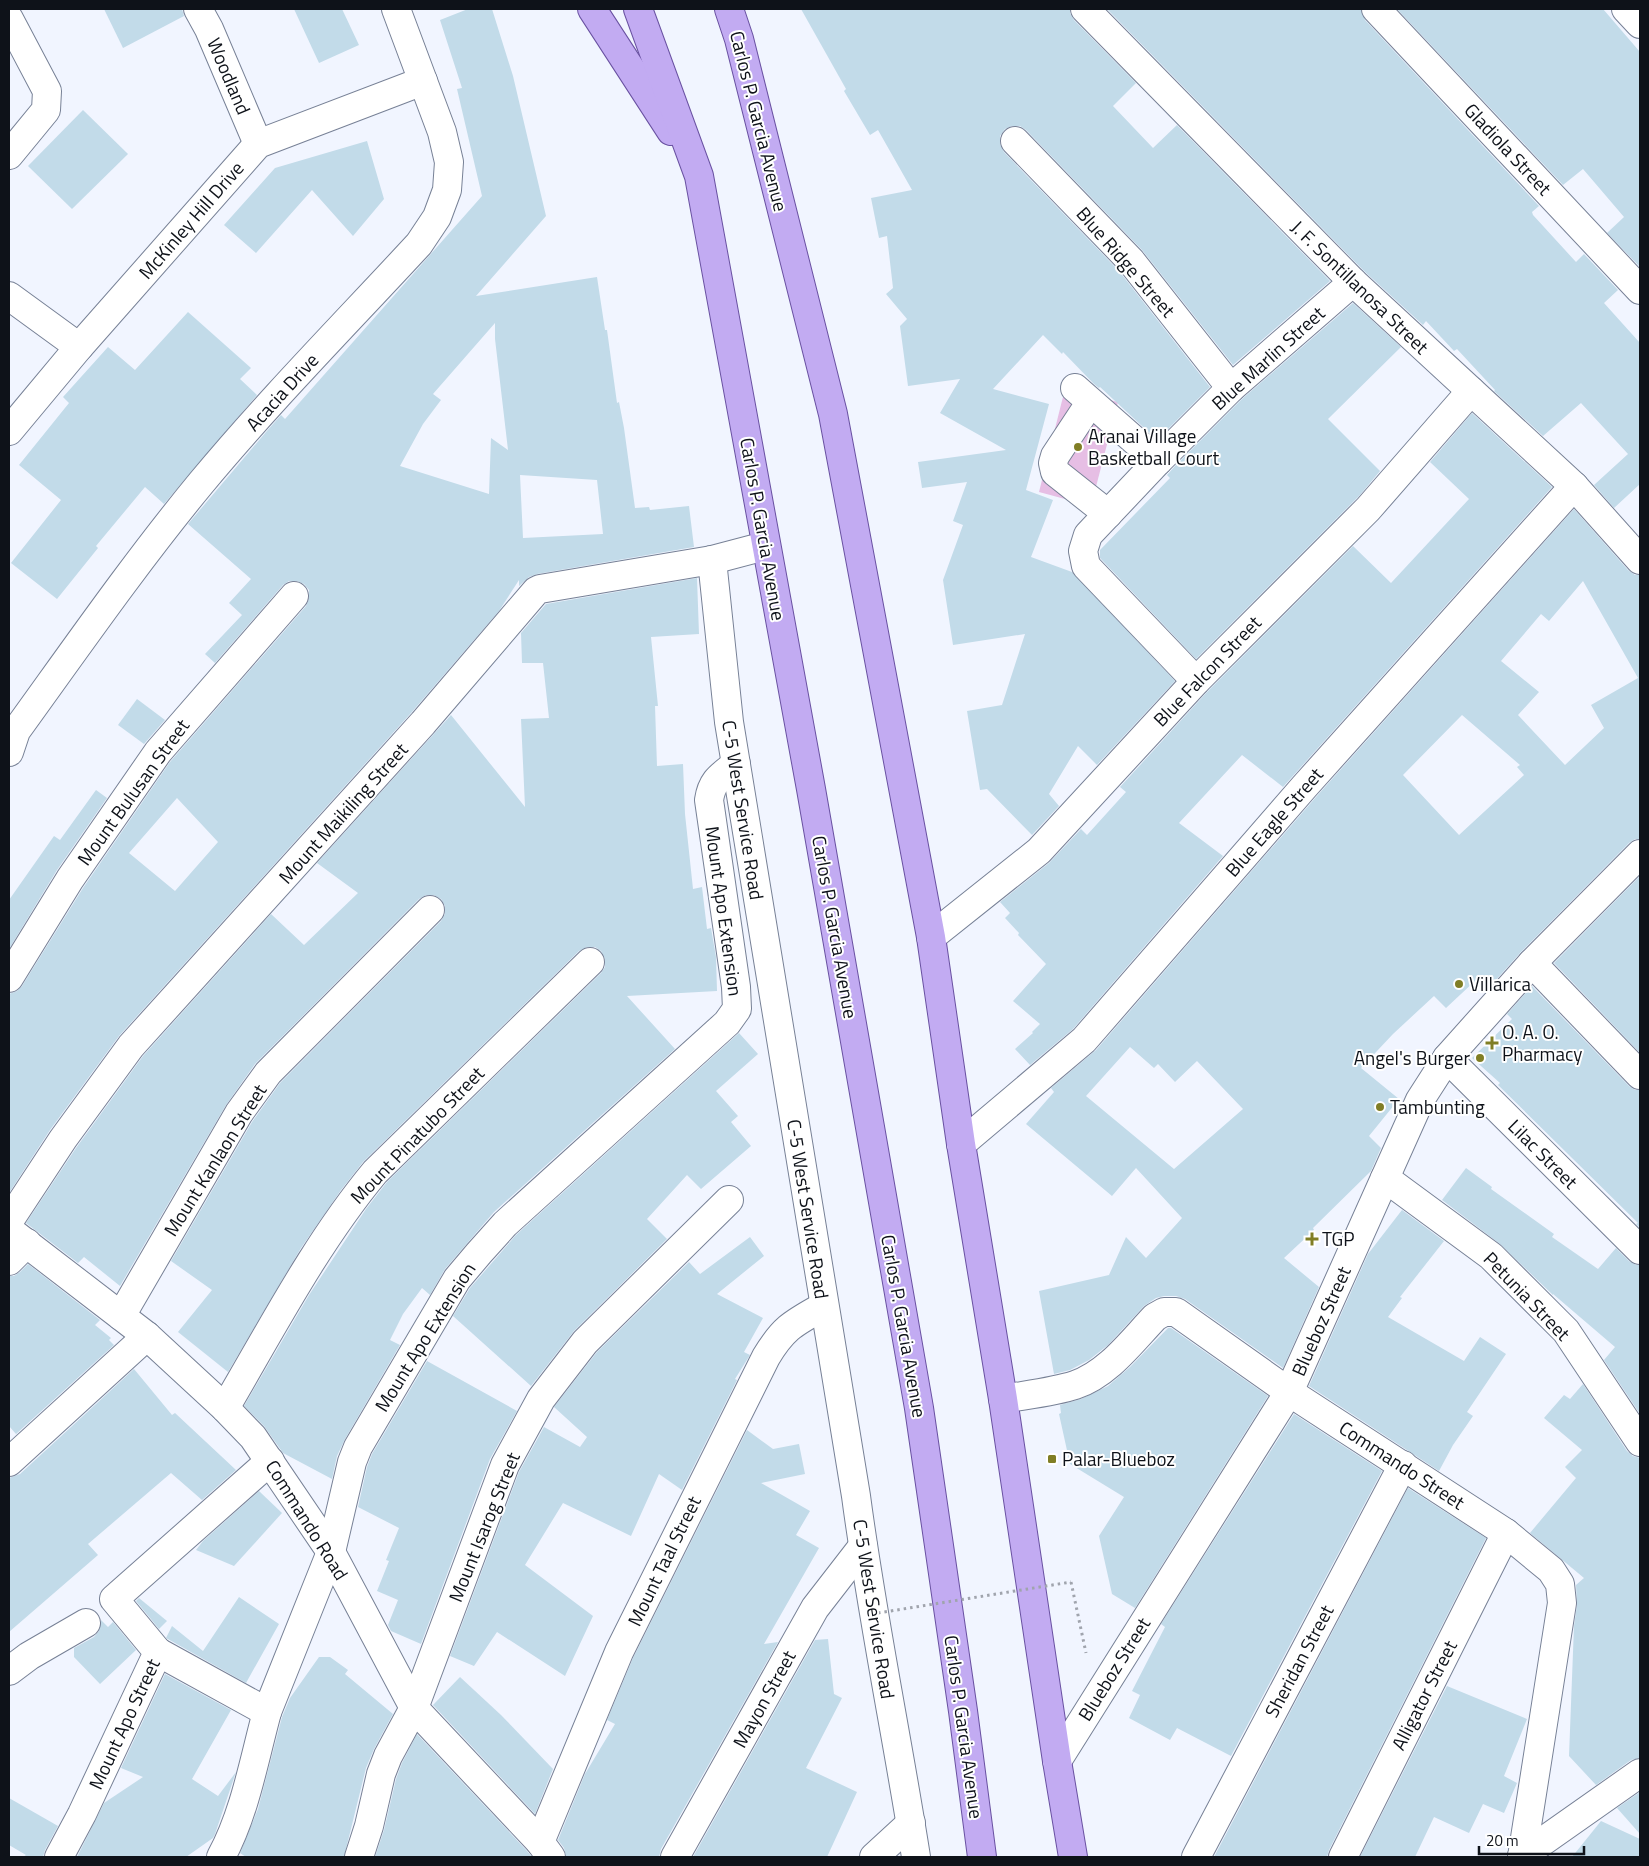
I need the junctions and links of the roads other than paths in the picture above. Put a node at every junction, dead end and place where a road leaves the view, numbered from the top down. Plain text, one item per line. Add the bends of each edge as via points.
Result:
1 (198, 9) edge
2 (396, 9) edge
3 (592, 9) edge
4 (638, 9) edge
5 (729, 9) edge
6 (1085, 9) edge
7 (1376, 9) edge
8 (1626, 9) edge
9 (9, 19) edge
10 (1640, 24) edge
11 (423, 81) junction
12 (1016, 141) dead end
13 (258, 144) junction
14 (9, 154) edge
15 (699, 176) junction
16 (1353, 282) junction
17 (1640, 290) edge
18 (9, 296) edge
19 (79, 347) junction
20 (1231, 388) junction
21 (1471, 391) junction
22 (9, 431) edge
23 (1158, 461) junction
24 (1574, 486) junction
25 (1108, 514) junction
26 (765, 546) junction
27 (712, 560) junction
28 (1640, 560) edge
29 (294, 596) dead end
30 (1196, 681) junction
31 (11, 737) edge
32 (736, 764) junction
33 (1640, 854) edge
34 (430, 910) dead end
35 (931, 937) junction
36 (590, 962) dead end
37 (1532, 963) junction
38 (9, 978) edge
39 (1447, 1058) junction
40 (1640, 1075) edge
41 (961, 1144) junction
42 (1385, 1178) junction
43 (729, 1200) dead end
44 (9, 1221) edge
45 (15, 1245) edge
46 (1640, 1250) edge
47 (824, 1306) junction
48 (121, 1316) junction
49 (147, 1336) junction
50 (1289, 1392) junction
51 (1002, 1399) junction
52 (225, 1408) junction
53 (1640, 1442) edge
54 (270, 1461) junction
55 (9, 1462) edge
56 (1403, 1465) junction
57 (1506, 1533) junction
58 (863, 1546) junction
59 (331, 1552) junction
60 (86, 1623) dead end
61 (158, 1652) junction
62 (9, 1671) edge
63 (414, 1708) junction
64 (267, 1712) junction
65 (1056, 1761) junction
66 (1640, 1773) edge
67 (910, 1823) junction
68 (545, 1850) edge
69 (59, 1857) edge
70 (221, 1857) edge
71 (359, 1857) edge
72 (675, 1857) edge
73 (874, 1857) edge
74 (916, 1857) edge
75 (982, 1857) edge
76 (1073, 1857) edge
77 (1196, 1857) edge
78 (1343, 1857) edge
79 (1522, 1857) edge

1 - 13 street, Woodland
2 - 11 street, Acacia Drive
3 - 15 main road
4 - 15 main road, Carlos P. Garcia Avenue
5 - 35 main road, Carlos P. Garcia Avenue via 742,49 833,414
6 - 16 street, J. F. Sontillanosa Street
7 - 17 street, Gladiola Street
8 - 10 street
9 - 14 street via 47,91 46,110
11 - 13 street, McKinley Hill Drive
11 - 31 street, Acacia Drive via 442,132 448,162 447,190 437,217 419,244 201,484 132,570
12 - 20 street, Blue Ridge Street via 1131,261
13 - 19 street, McKinley Hill Drive
15 - 26 main road, Carlos P. Garcia Avenue
16 - 20 street, Blue Marlin Street
16 - 21 street, J. F. Sontillanosa Street
18 - 19 street
19 - 22 street, McKinley Hill Drive
20 - 23 street, Blue Marlin Street
21 - 24 street, J. F. Sontillanosa Street
21 - 30 street, Blue Falcon Street via 1368,509
23 - 25 street, Blue Marlin Street
23 - 25 street via 1082,395 1053,463 1055,472
24 - 28 street, J. F. Sontillanosa Street
24 - 41 street, Blue Eagle Street via 1310,780 1084,1040
25 - 30 street, Blue Marlin Street via 1088,535 1082,551 1086,566
26 - 27 street, Mount Maikiling Street
26 - 75 main road, Carlos P. Garcia Avenue via 813,799 919,1408
27 - 32 street, C-5 West Service Road via 728,722
27 - 44 street, Mount Maikiling Street via 536,591 424,723 131,1046 57,1146
29 - 38 street, Mount Bulusan Street via 158,752 70,879
30 - 35 street, Blue Falcon Street via 1039,851
32 - 47 street, C-5 West Service Road
32 - 59 street, Mount Apo Extension via 716,780 709,800 737,1009 727,1023 505,1224 457,1279 358,1448
33 - 37 street, Blueboz Street
34 - 48 street, Mount Kanlaon Street via 268,1073 239,1113
35 - 41 main road, Carlos P. Garcia Avenue
36 - 52 street, Mount Pinatubo Street via 375,1172 347,1206
37 - 39 street, Blueboz Street
37 - 40 street
39 - 42 street, Blueboz Street via 1420,1100
39 - 46 street, Lilac Street
41 - 51 main road, Carlos P. Garcia Avenue
42 - 50 street, Blueboz Street
42 - 53 street, Petunia Street via 1491,1256 1566,1331
43 - 63 street, Mount Isarog Street via 585,1342 541,1399 505,1465
45 - 48 street, Commando Road
47 - 58 street, C-5 West Service Road
47 - 68 street, Mount Taal Street via 793,1323 766,1357 619,1652
48 - 49 street, Commando Road
49 - 52 street, Commando Road
49 - 55 street
50 - 51 street, Commando Street via 1176,1312 1164,1312 1093,1377 1075,1385
50 - 56 street, Commando Street
50 - 65 street, Blueboz Street
51 - 65 main road, Carlos P. Garcia Avenue
52 - 54 street, Commando Road via 253,1437
54 - 59 street, Commando Road
54 - 61 street, Mount Apo Street via 114,1599
56 - 57 street, Commando Street
56 - 77 street, Sheridan Street
57 - 78 street, Alligator Street
57 - 79 street, Commando Street via 1551,1570 1560,1584 1562,1603
58 - 67 street, C-5 West Service Road
58 - 72 street, Mayon Street via 815,1608
59 - 63 street, Commando Road
59 - 64 street, Mount Apo Extension
60 - 62 street
61 - 64 street
61 - 69 street, Mount Apo Street
63 - 68 street, Commando Road
63 - 71 street, Mount Isarog Street via 381,1774
64 - 70 street, Mount Apo Extension via 241,1808
65 - 76 main road, Carlos P. Garcia Avenue
66 - 79 street
67 - 73 street
67 - 74 street, C-5 West Service Road

